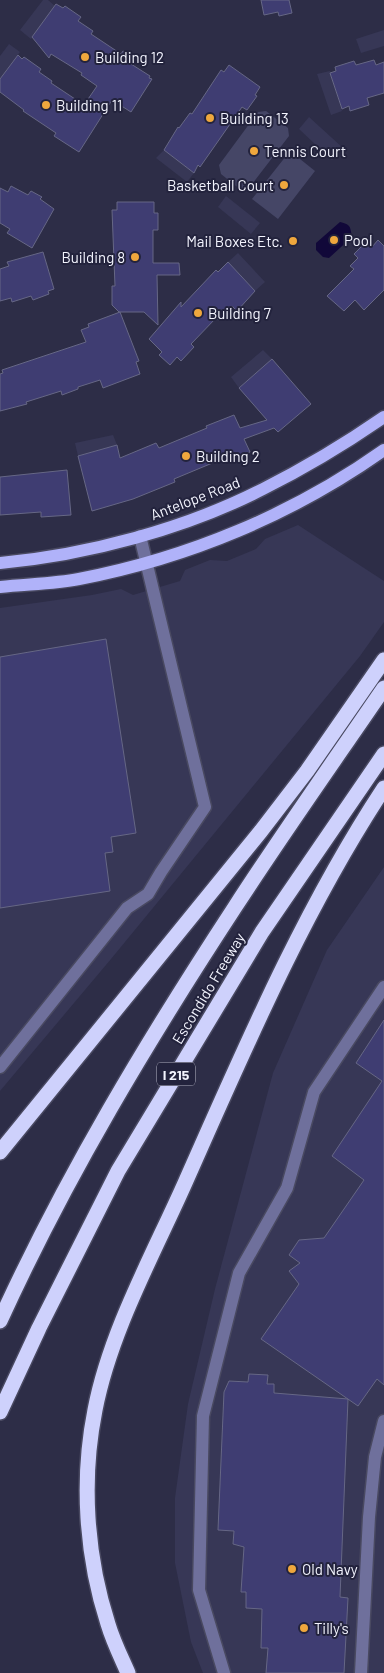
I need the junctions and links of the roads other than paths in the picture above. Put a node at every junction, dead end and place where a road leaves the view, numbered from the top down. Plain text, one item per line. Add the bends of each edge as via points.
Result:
1 (384, 417) edge
2 (384, 450) edge
3 (140, 536) junction
4 (0, 563) edge
5 (148, 564) junction
6 (0, 587) edge
7 (384, 660) edge
8 (384, 688) edge
9 (384, 754) edge
10 (384, 788) edge
11 (384, 986) edge
12 (0, 1067) edge
13 (0, 1152) edge
14 (0, 1321) edge
15 (0, 1412) edge
16 (384, 1421) edge
17 (128, 1673) edge
18 (224, 1673) edge
19 (361, 1673) edge

1 - 3 main road, Antelope Road via 262,490
2 - 5 main road via 270,517
3 - 4 main road, Antelope Road via 64,554
3 - 5 lane
5 - 6 main road via 77,580
5 - 12 lane via 205,807 148,894 128,908
7 - 13 highway via 261,831
8 - 14 highway, Escondido Freeway / I 215 via 236,905 156,1032 67,1186
9 - 15 highway, Escondido Freeway / I 215 via 262,932 118,1171
10 - 17 highway via 332,876 256,1024 126,1314 104,1374 90,1445 90,1540 103,1606
11 - 18 lane via 314,1092 287,1188 239,1273 203,1416 199,1590
16 - 19 lane via 375,1457 369,1517

